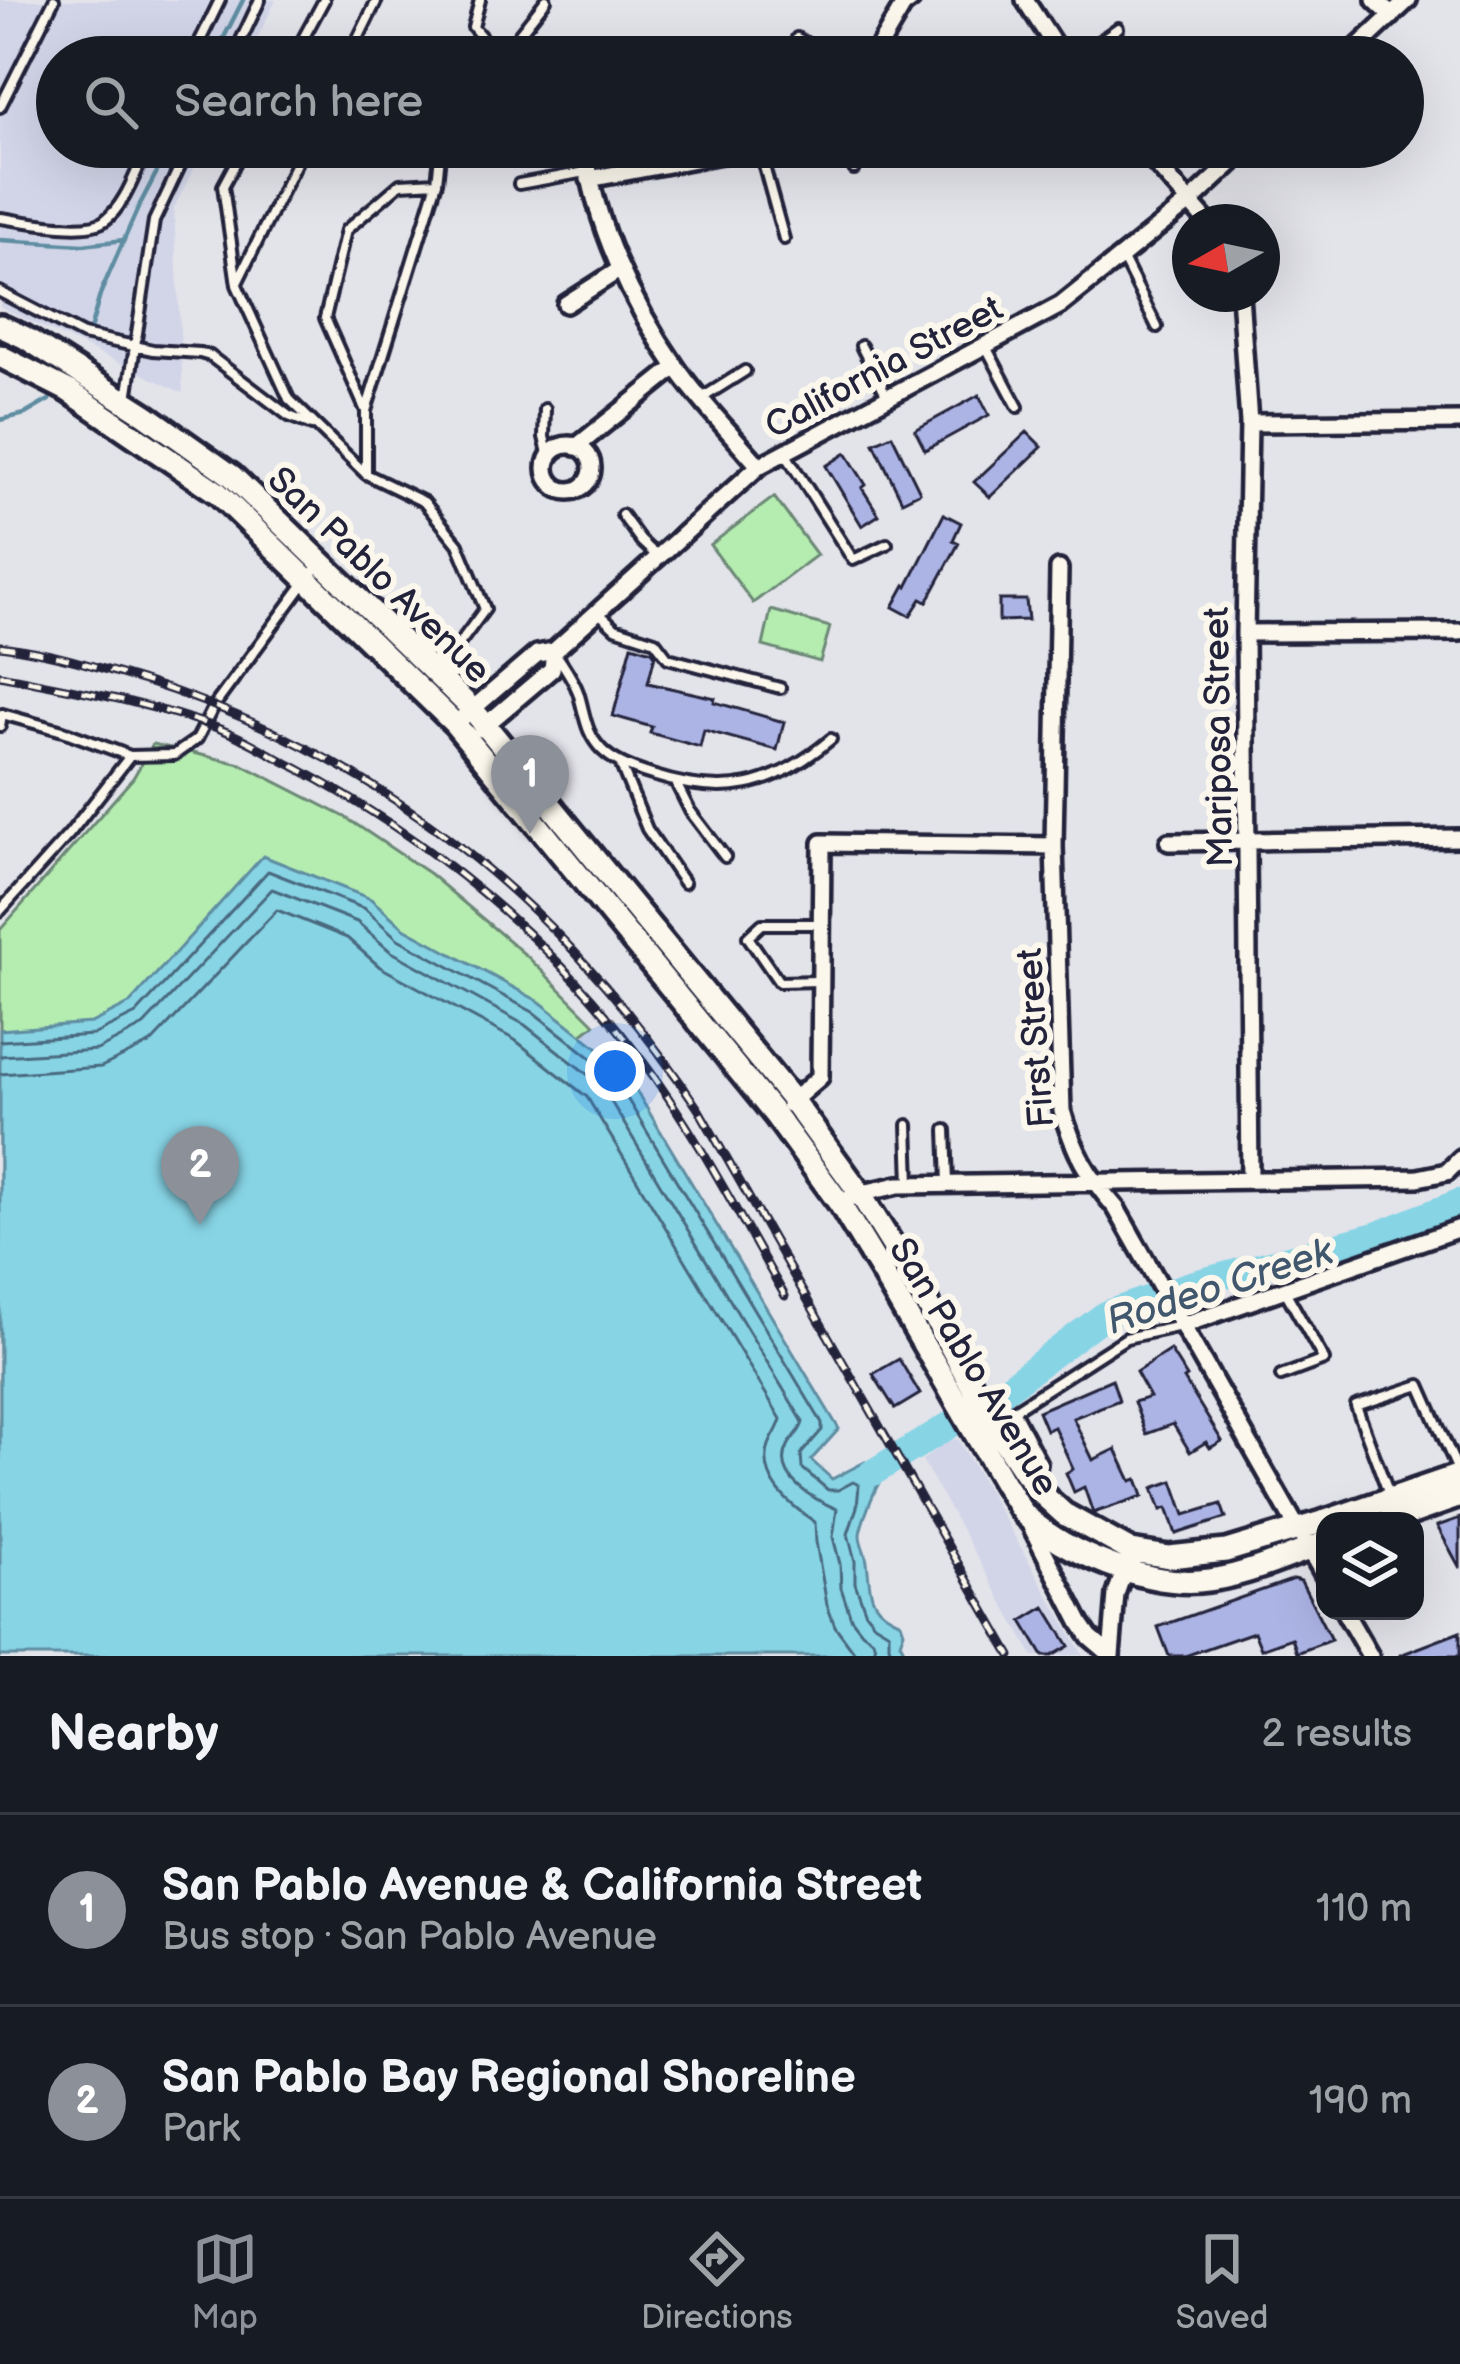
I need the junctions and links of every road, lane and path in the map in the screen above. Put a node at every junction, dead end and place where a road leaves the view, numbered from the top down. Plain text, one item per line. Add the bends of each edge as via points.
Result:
1 (54, 0) edge
2 (220, 0) edge
3 (260, 0) edge
4 (324, 0) edge
5 (376, 0) edge
6 (480, 0) edge
7 (546, 0) edge
8 (910, 0) edge
9 (1025, 0) edge
10 (1375, 0) edge
11 (1408, 0) edge
12 (1392, 16) junction
13 (1118, 28) dead end
14 (202, 36) edge
15 (243, 36) edge
16 (304, 36) edge
17 (359, 36) edge
18 (481, 36) edge
19 (516, 36) edge
20 (885, 36) edge
21 (1049, 36) edge
22 (1107, 36) edge
23 (1370, 36) edge
24 (0, 107) edge
25 (137, 168) edge
26 (180, 168) edge
27 (233, 168) edge
28 (294, 168) edge
29 (439, 168) edge
30 (587, 168) edge
31 (618, 168) edge
32 (765, 168) edge
33 (1160, 168) edge
34 (1227, 168) edge
35 (588, 175) junction
36 (437, 182) junction
37 (519, 184) dead end
38 (1191, 201) junction
39 (1193, 204) edge
40 (0, 218) edge
41 (784, 239) dead end
42 (1122, 256) junction
43 (619, 270) junction
44 (237, 285) junction
45 (0, 292) edge
46 (566, 304) dead end
47 (1241, 312) edge
48 (0, 326) edge
49 (1157, 327) dead end
50 (135, 344) junction
51 (861, 346) dead end
52 (985, 346) junction
53 (0, 356) edge
54 (676, 367) junction
55 (746, 371) dead end
56 (887, 397) junction
57 (702, 398) junction
58 (127, 404) junction
59 (1018, 407) dead end
60 (544, 409) dead end
61 (366, 411) junction
62 (1460, 421) edge
63 (1249, 423) junction
64 (319, 428) junction
65 (576, 447) junction
66 (784, 452) junction
67 (549, 457) junction
68 (759, 466) junction
69 (366, 473) junction
70 (622, 515) dead end
71 (887, 544) dead end
72 (658, 557) junction
73 (1059, 568) dead end
74 (314, 570) junction
75 (598, 611) junction
76 (1460, 632) edge
77 (1244, 633) junction
78 (554, 650) junction
79 (436, 675) junction
80 (780, 688) dead end
81 (470, 724) junction
82 (0, 727) edge
83 (831, 740) dead end
84 (130, 756) junction
85 (620, 762) junction
86 (677, 783) junction
87 (1460, 838) edge
88 (1169, 842) dead end
89 (1248, 842) junction
90 (1054, 846) junction
91 (725, 857) dead end
92 (685, 883) dead end
93 (0, 911) edge
94 (821, 924) junction
95 (821, 981) junction
96 (784, 1108) junction
97 (908, 1125) dead end
98 (946, 1130) dead end
99 (1460, 1159) edge
100 (1250, 1180) junction
101 (1094, 1183) junction
102 (948, 1184) junction
103 (910, 1185) junction
104 (849, 1198) junction
105 (1460, 1228) edge
106 (1285, 1290) junction
107 (1183, 1325) junction
108 (1281, 1376) dead end
109 (986, 1433) junction
110 (1460, 1475) edge
111 (1035, 1486) junction
112 (1460, 1496) edge
113 (1390, 1510) edge
114 (1026, 1516) junction
115 (1311, 1541) edge
116 (1128, 1561) junction
117 (1349, 1620) edge
118 (1110, 1655) edge
119 (1370, 1656) edge

1 - 24 lane
2 - 14 lane
3 - 15 lane
4 - 16 lane
5 - 17 lane
6 - 18 lane via 473,26
7 - 19 lane
8 - 20 street
9 - 21 street
10 - 12 street
11 - 12 street
12 - 23 street
13 - 22 lane
25 - 40 lane via 107,219 91,227
26 - 50 lane via 154,221
27 - 44 lane via 223,187
28 - 44 lane
29 - 36 lane
30 - 35 street
31 - 35 street
32 - 41 lane
33 - 38 street
34 - 38 street, California Street
35 - 37 lane
35 - 43 street
36 - 61 lane
36 - 61 lane via 400,184 346,230 325,318
38 - 39 street
38 - 42 street, California Street
42 - 49 lane
42 - 52 street, California Street via 1060,305
43 - 46 street
43 - 54 street
44 - 64 lane via 289,399
45 - 50 lane via 83,335
47 - 63 street, Mariposa Street
48 - 58 main road, San Pablo Avenue
50 - 58 lane
50 - 64 lane via 209,356 289,416
51 - 56 lane
52 - 56 street, California Street
52 - 59 lane
53 - 74 main road, San Pablo Avenue via 69,391
54 - 57 street
54 - 65 street
55 - 57 lane
56 - 66 street, California Street
57 - 68 street
58 - 74 main road, San Pablo Avenue via 232,476
60 - 67 lane
61 - 69 lane
62 - 63 street
63 - 77 street, Mariposa Street
64 - 69 lane
65 - 67 street
65 - 67 street via 592,470 574,490 549,479
66 - 68 street, California Street
66 - 71 lane via 853,560
68 - 72 street, California Street
69 - 79 lane via 424,502 458,544 484,610
70 - 72 lane
72 - 75 street, California Street
73 - 90 street, First Street
74 - 79 main road, San Pablo Avenue
74 - 81 main road, San Pablo Avenue
74 - 84 lane via 197,739 174,755
75 - 78 street, California Street
75 - 80 lane via 615,628 655,641 668,658
76 - 77 street
77 - 89 street, Mariposa Street
78 - 81 street, California Street via 552,669
78 - 85 lane via 589,733
79 - 81 main road, San Pablo Avenue
81 - 96 main road, San Pablo Avenue
82 - 84 lane via 2,714
83 - 86 lane via 789,770 746,784
84 - 93 lane
85 - 86 lane
85 - 92 lane via 647,830
86 - 91 lane
87 - 89 street
88 - 89 street
89 - 100 street, Mariposa Street
90 - 94 street via 822,843
90 - 101 street, First Street via 1062,1111
94 - 95 street
94 - 95 lane via 762,924 748,938 779,982
95 - 96 street via 820,1077
96 - 104 main road, San Pablo Avenue
97 - 103 lane
98 - 102 lane
99 - 100 street via 1447,1172 1418,1178
100 - 101 street
101 - 102 street
101 - 107 street, First Street
102 - 103 street
103 - 104 street
104 - 109 main road, San Pablo Avenue
105 - 106 street
106 - 107 street
106 - 108 lane via 1324,1360
107 - 111 lane via 1126,1338 1014,1410 1042,1463
107 - 115 street, First Street
109 - 111 main road, San Pablo Avenue
109 - 114 main road, San Pablo Avenue
110 - 113 main road
110 - 113 lane via 1420,1385 1356,1406
111 - 116 main road
112 - 113 main road
114 - 116 main road via 1059,1539
114 - 118 street, San Pablo Avenue via 1081,1624
115 - 116 main road via 1231,1576 1199,1581 1168,1581
116 - 118 street, San Pablo Avenue
117 - 119 street

